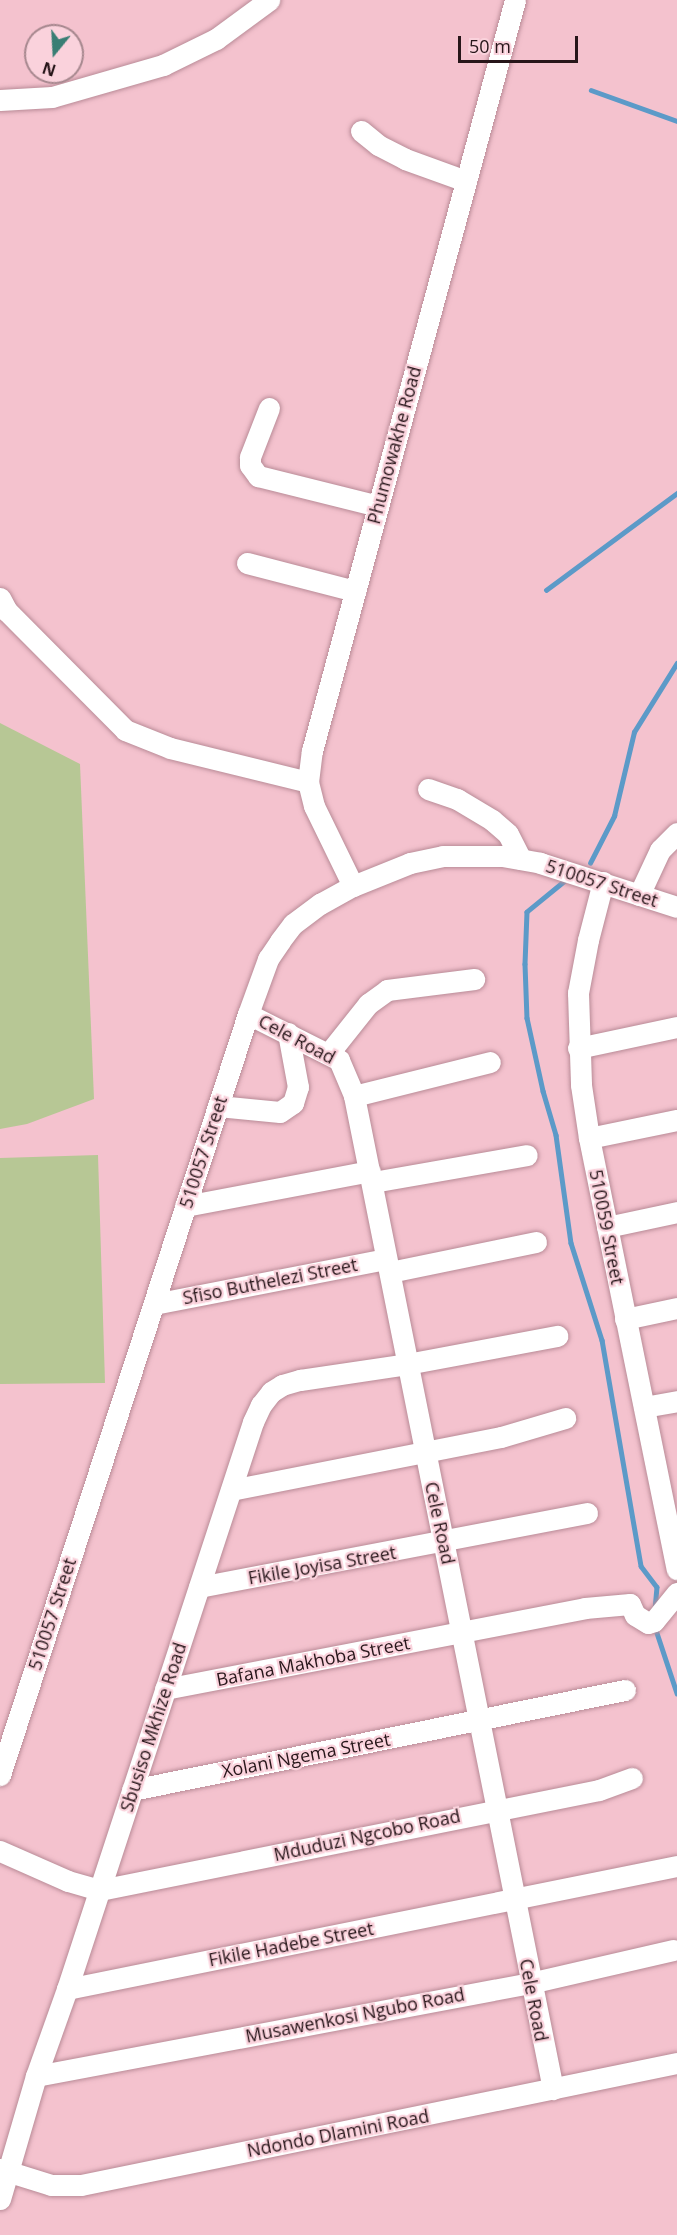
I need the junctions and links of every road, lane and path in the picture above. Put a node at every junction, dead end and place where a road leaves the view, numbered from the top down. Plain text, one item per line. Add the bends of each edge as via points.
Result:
1 (269, 0) edge
2 (515, 0) edge
3 (0, 100) edge
4 (361, 131) dead end
5 (466, 181) junction
6 (268, 408) dead end
7 (378, 507) junction
8 (247, 563) dead end
9 (355, 591) junction
10 (0, 598) edge
11 (308, 782) junction
12 (428, 789) dead end
13 (677, 833) edge
14 (521, 859) junction
15 (603, 882) junction
16 (353, 886) junction
17 (639, 895) junction
18 (677, 907) edge
19 (474, 979) dead end
20 (248, 1014) junction
21 (677, 1027) edge
22 (288, 1033) junction
23 (579, 1048) junction
24 (329, 1053) junction
25 (490, 1062) dead end
26 (354, 1096) junction
27 (218, 1106) junction
28 (677, 1120) edge
29 (589, 1138) junction
30 (527, 1155) dead end
31 (371, 1176) junction
32 (185, 1206) junction
33 (677, 1212) edge
34 (607, 1227) junction
35 (536, 1242) dead end
36 (388, 1266) junction
37 (154, 1304) junction
38 (677, 1308) edge
39 (625, 1318) junction
40 (557, 1336) dead end
41 (407, 1364) junction
42 (677, 1401) edge
43 (644, 1407) junction
44 (565, 1418) dead end
45 (425, 1453) junction
46 (231, 1490) junction
47 (669, 1496) edge
48 (587, 1513) dead end
49 (444, 1543) junction
50 (677, 1569) edge
51 (200, 1587) junction
52 (677, 1593) edge
53 (462, 1632) junction
54 (165, 1689) junction
55 (626, 1690) dead end
56 (479, 1721) junction
57 (0, 1775) edge
58 (633, 1778) dead end
59 (132, 1790) junction
60 (497, 1809) junction
61 (0, 1851) edge
62 (677, 1866) edge
63 (100, 1890) junction
64 (515, 1899) junction
65 (673, 1950) dead end
66 (530, 1983) junction
67 (67, 1989) junction
68 (677, 2063) edge
69 (36, 2076) junction
70 (553, 2089) junction
71 (4, 2170) edge
72 (0, 2199) edge

1 - 3 street via 216,39 163,65 52,97
2 - 5 street, Phumowakhe Road
4 - 5 street via 405,159
5 - 7 street, Phumowakhe Road
6 - 7 street via 250,457 250,465 258,476
7 - 9 street, Phumowakhe Road
8 - 9 street
9 - 11 street, Phumowakhe Road via 312,751
10 - 11 street via 14,618 125,730 170,748
11 - 16 street, Phumowakhe Road via 314,806
12 - 14 street via 457,799 497,824 508,834
13 - 17 street via 660,850
14 - 15 street, 510057 Street
14 - 16 street, 510057 Street via 473,854 443,856 410,863
15 - 17 street, 510057 Street
15 - 23 street, 510059 Street via 578,993
16 - 20 street, 510057 Street via 293,924 268,959
17 - 18 street, 510057 Street
19 - 24 street via 387,990 368,1004
20 - 22 street, Cele Road
20 - 27 street, 510057 Street
21 - 23 street
22 - 24 street, Cele Road
22 - 27 street via 298,1087 293,1103 280,1112
23 - 29 street, 510059 Street
24 - 26 street, Cele Road via 343,1066
25 - 26 street
26 - 31 street, Cele Road
27 - 32 street, 510057 Street
28 - 29 street
29 - 34 street, 510059 Street
30 - 31 street
31 - 32 street
31 - 36 street, Cele Road
32 - 37 street, 510057 Street
33 - 34 street
34 - 39 street, 510059 Street
35 - 36 street, Sfiso Buthelezi Street
36 - 37 street, Sfiso Buthelezi Street
36 - 41 street, Cele Road
37 - 57 street, 510057 Street
38 - 39 street
39 - 43 street, 510059 Street
40 - 41 street, Sbusiso Mkhize Road
41 - 45 street, Cele Road
41 - 46 street, Sbusiso Mkhize Road via 300,1380 271,1392 253,1422
42 - 43 street
43 - 47 street, 510059 Street
44 - 45 street via 526,1431
45 - 46 street
45 - 49 street, Cele Road
46 - 51 street, Sbusiso Mkhize Road
47 - 50 street, 510059 Street
48 - 49 street, Fikile Joyisa Street
49 - 51 street, Fikile Joyisa Street
49 - 53 street, Cele Road
51 - 54 street, Sbusiso Mkhize Road
52 - 53 street, Bafana Makhoba Street via 648,1623 635,1615 630,1604 585,1608
53 - 54 street, Bafana Makhoba Street
53 - 56 street, Cele Road
54 - 59 street, Sbusiso Mkhize Road
55 - 56 street
56 - 59 street, Xolani Ngema Street
56 - 60 street, Cele Road
58 - 60 street, Mduduzi Ngcobo Road via 599,1790
59 - 63 street, Sbusiso Mkhize Road
60 - 63 street, Mduduzi Ngcobo Road
60 - 64 street, Cele Road
61 - 63 street via 68,1881
62 - 64 street
63 - 67 street, Sbusiso Mkhize Road
64 - 66 street, Cele Road
64 - 67 street, Fikile Hadebe Street
65 - 66 street, Musawenkosi Ngubo Road
66 - 69 street, Musawenkosi Ngubo Road
66 - 70 street, Cele Road
67 - 69 street, Sbusiso Mkhize Road
68 - 70 street, Ndondo Dlamini Road
69 - 71 street, Sbusiso Mkhize Road
70 - 71 street, Ndondo Dlamini Road via 81,2185 51,2185
71 - 72 street, Sbusiso Mkhize Road

